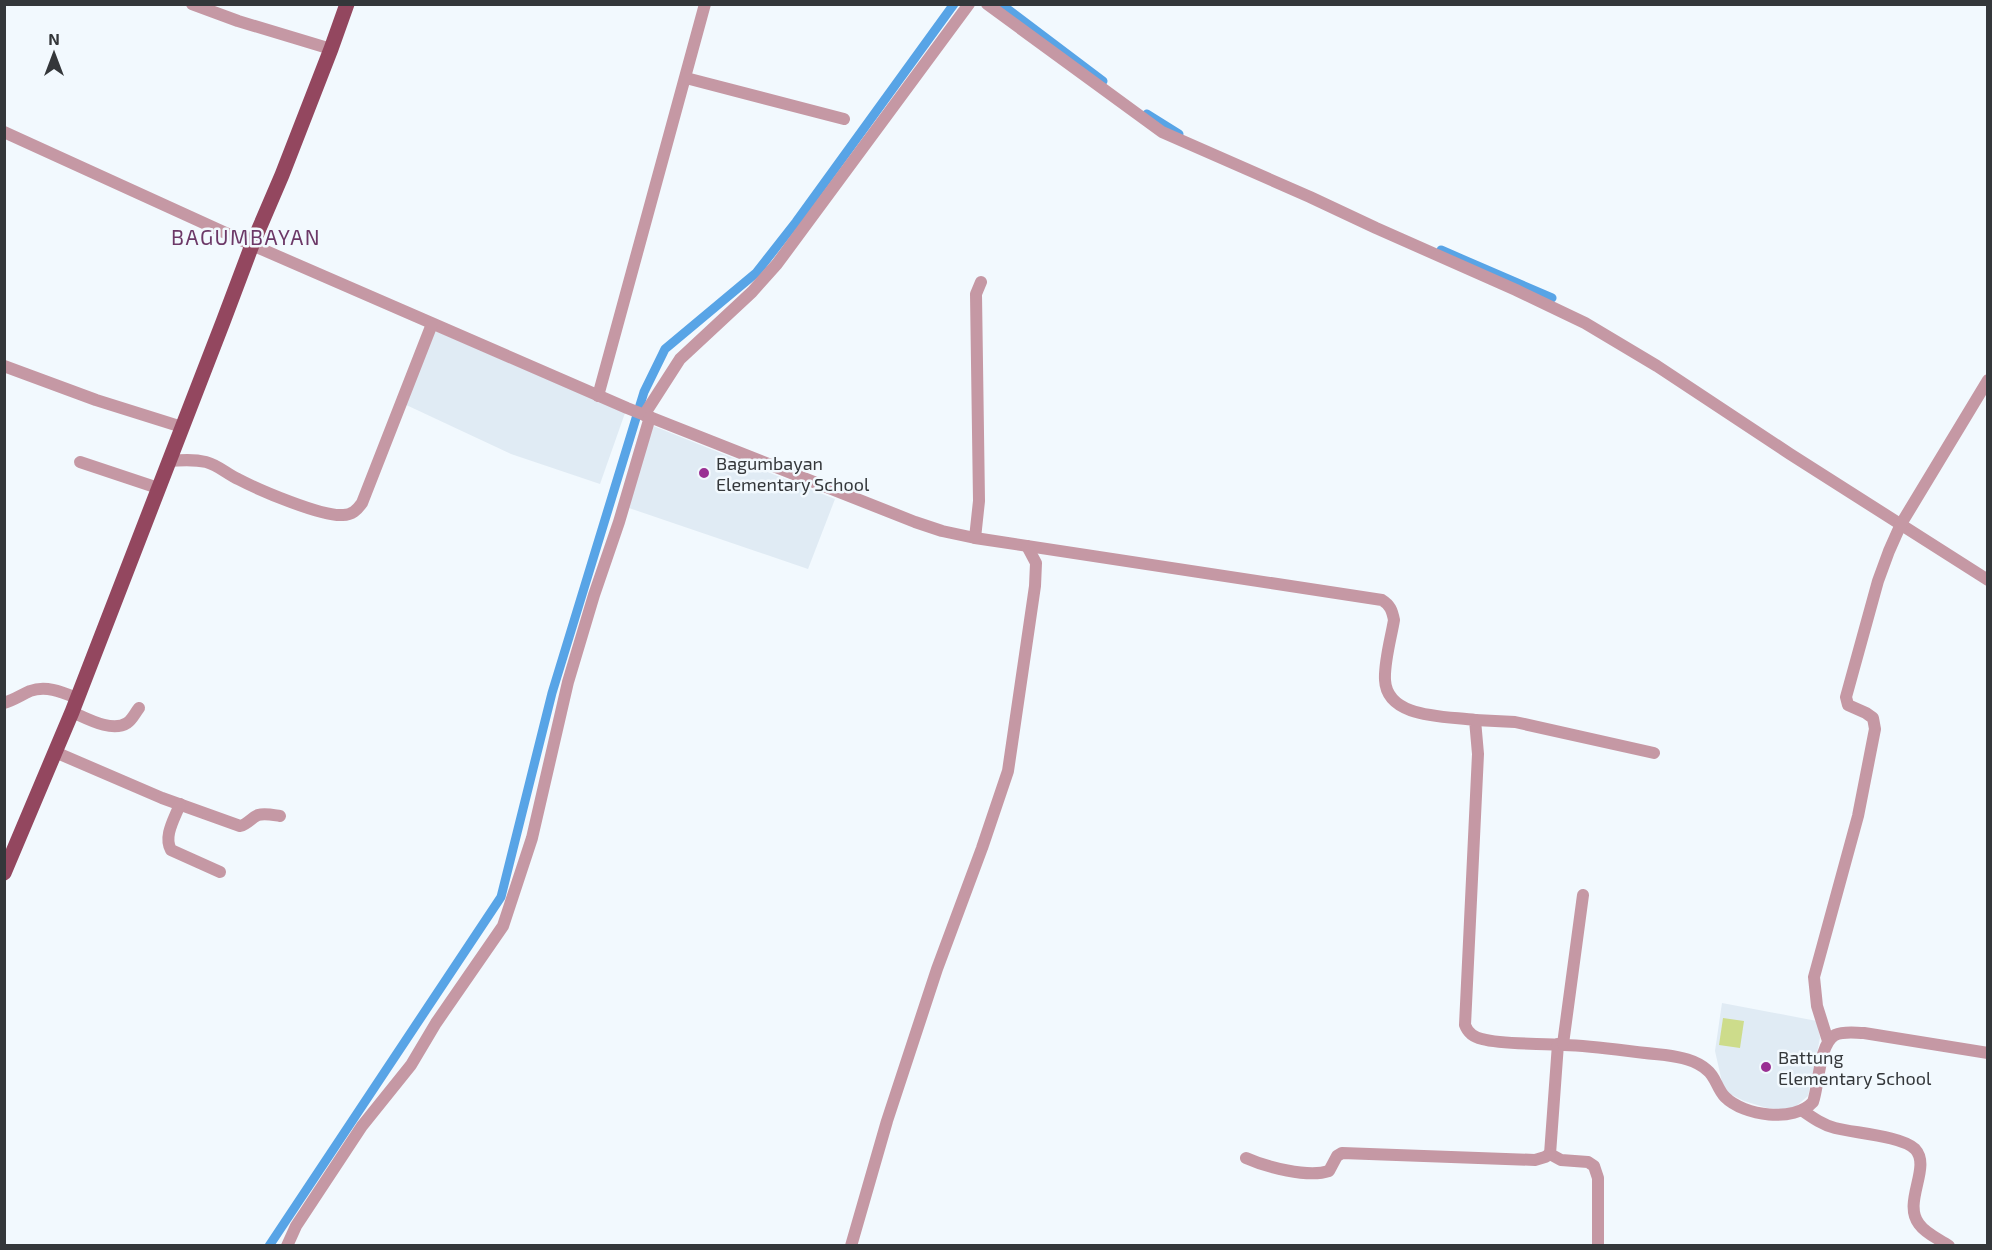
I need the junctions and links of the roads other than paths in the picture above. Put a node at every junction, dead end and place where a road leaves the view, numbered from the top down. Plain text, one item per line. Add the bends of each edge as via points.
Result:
1 (192, 4) edge
2 (347, 4) edge
3 (705, 4) edge
4 (969, 4) edge
5 (987, 4) edge
6 (331, 49) junction
7 (686, 78) junction
8 (844, 119) dead end
9 (4, 132) edge
10 (252, 244) junction
11 (981, 282) dead end
12 (432, 324) junction
13 (4, 366) edge
14 (1988, 380) edge
15 (598, 396) junction
16 (645, 415) junction
17 (182, 427) junction
18 (168, 461) junction
19 (80, 462) dead end
20 (158, 488) junction
21 (1901, 524) junction
22 (975, 538) junction
23 (1027, 546) junction
24 (1046, 549) junction
25 (1036, 563) junction
26 (1988, 580) edge
27 (4, 703) edge
28 (74, 705) junction
29 (139, 708) dead end
30 (1475, 720) junction
31 (55, 752) junction
32 (1654, 753) dead end
33 (180, 804) junction
34 (280, 816) dead end
35 (6, 865) edge
36 (220, 872) dead end
37 (1583, 895) dead end
38 (1828, 1041) junction
39 (1560, 1044) junction
40 (1988, 1053) edge
41 (1803, 1111) junction
42 (1550, 1154) junction
43 (1246, 1158) dead end
44 (287, 1245) edge
45 (851, 1245) edge
46 (1598, 1245) edge
47 (1949, 1245) edge

1 - 6 street
2 - 6 main road
3 - 7 street
4 - 16 street via 777,264 680,359
5 - 21 street via 1162,132 1567,313 1657,366
6 - 10 main road
7 - 8 street
7 - 15 street
9 - 10 street
10 - 12 street
10 - 17 main road
11 - 22 street via 976,294 979,501
12 - 15 street
12 - 18 street via 362,503 353,513 332,515 306,507 238,480 206,462
13 - 17 street
14 - 21 street
15 - 16 street
16 - 22 street via 893,514
16 - 44 street via 620,522 568,682 532,838 503,926 411,1065 362,1126
17 - 18 main road
18 - 20 main road
19 - 20 street
20 - 28 main road
21 - 26 street
21 - 38 street via 1878,581 1846,697 1848,705 1873,718 1875,729 1858,816 1814,977 1817,1006
22 - 23 street
23 - 24 street
23 - 25 street
24 - 25 street
24 - 30 street via 1382,600 1388,604 1394,620 1385,678 1391,699 1416,712
25 - 45 street via 1008,771 937,969
27 - 28 street via 44,688
28 - 29 street via 105,725 117,727 130,721
28 - 31 main road
30 - 32 street via 1515,722
30 - 39 street via 1478,754 1466,1025 1470,1033 1483,1039
31 - 33 street
31 - 35 main road
33 - 34 street via 240,826 258,815
33 - 36 street via 168,835 169,847
37 - 39 street
38 - 40 street via 1846,1032 1864,1033
38 - 41 street via 1813,1102
39 - 41 street via 1675,1056 1710,1072 1723,1095 1744,1108 1785,1115
39 - 42 street
41 - 47 street via 1835,1128 1900,1141 1913,1148 1920,1161 1915,1219
42 - 43 street via 1535,1160 1342,1153 1329,1171 1318,1173 1272,1168
42 - 46 street via 1594,1166 1598,1178

